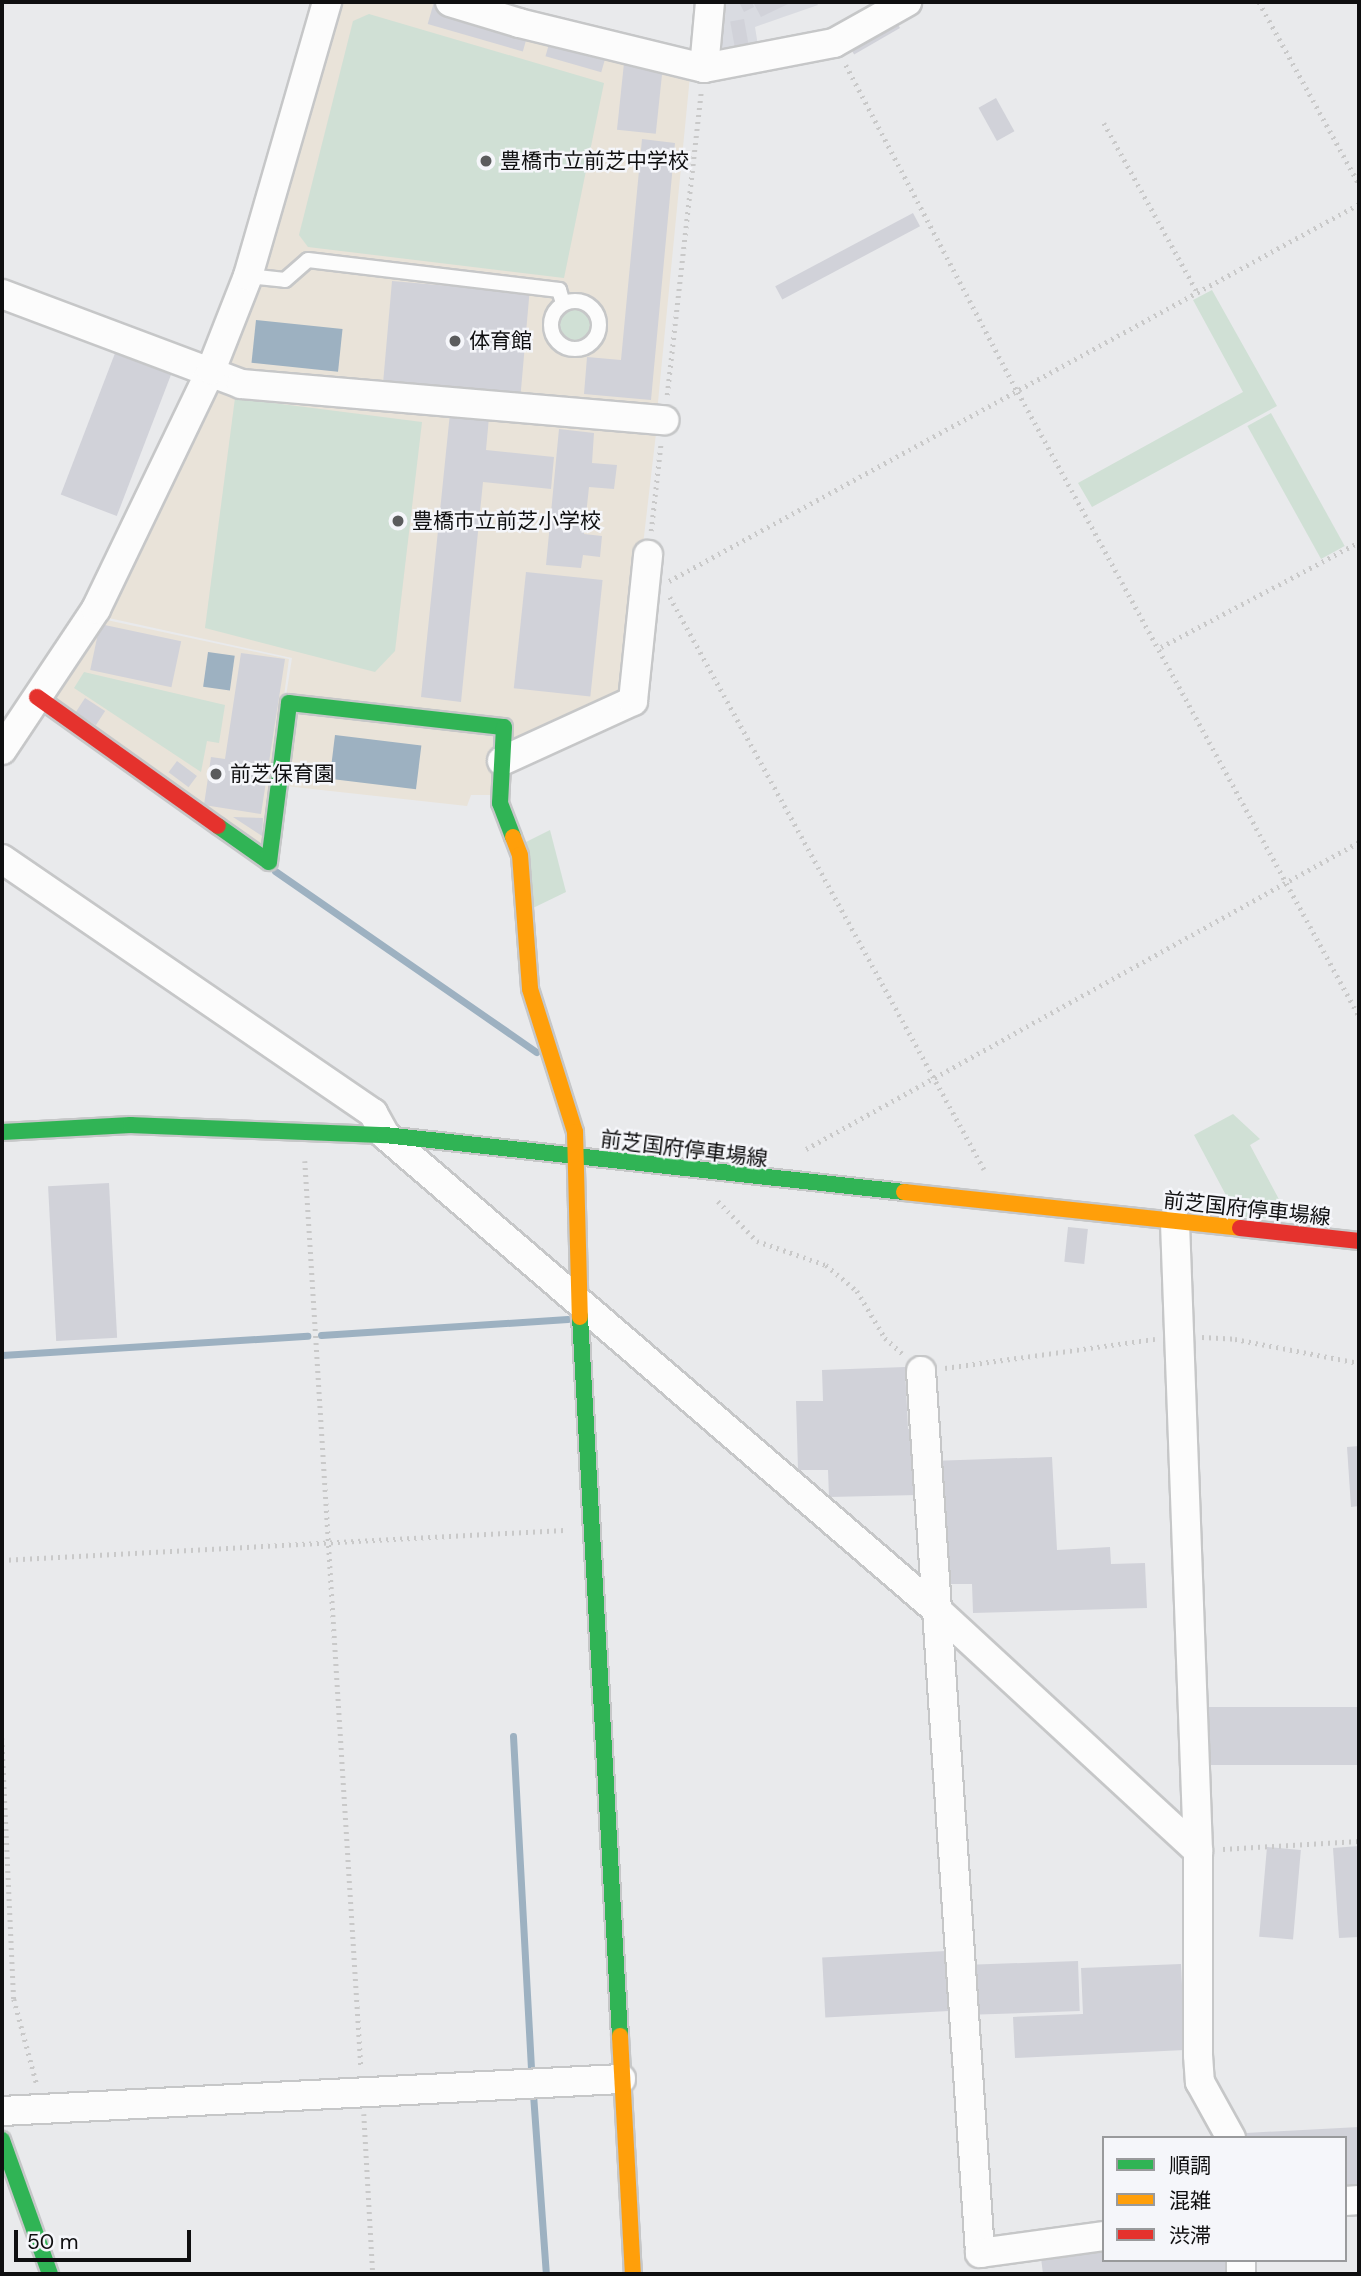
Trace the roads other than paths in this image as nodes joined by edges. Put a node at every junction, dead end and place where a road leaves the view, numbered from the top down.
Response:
1 (327, 2) edge
2 (450, 2) edge
3 (710, 2) edge
4 (907, 2) edge
5 (522, 13) edge
6 (704, 68) junction
7 (247, 276) junction
8 (2, 294) edge
9 (564, 303) dead end
10 (211, 370) junction
11 (664, 420) road end
12 (648, 555) road end
13 (37, 697) junction
14 (2, 750) edge
15 (502, 761) junction
16 (2, 859) edge
17 (2, 1132) edge
18 (385, 1135) junction
19 (576, 1157) junction
20 (1175, 1223) junction
21 (1359, 1241) edge
22 (579, 1301) junction
23 (921, 1371) road end
24 (938, 1611) junction
25 (1198, 1851) junction
26 (621, 2079) junction
27 (2, 2110) edge
28 (1230, 2136) edge
29 (2, 2140) edge
30 (1102, 2236) edge
31 (50, 2274) edge
32 (633, 2274) edge

1 - 7 street
2 - 5 street
3 - 6 street
4 - 6 street
5 - 6 street
7 - 9 lane
7 - 10 street
8 - 10 street
10 - 11 street
10 - 13 street
12 - 15 street
13 - 14 street
13 - 15 main road
15 - 19 main road
16 - 18 street
17 - 18 main road, 前芝国府停車場線
18 - 19 main road, 前芝国府停車場線
18 - 22 street
19 - 20 main road, 前芝国府停車場線
19 - 22 main road
20 - 21 main road, 前芝国府停車場線
20 - 25 street
22 - 24 street
22 - 26 main road
23 - 24 street
24 - 25 street
24 - 30 street
25 - 28 street
26 - 27 street
26 - 32 main road
29 - 31 main road

